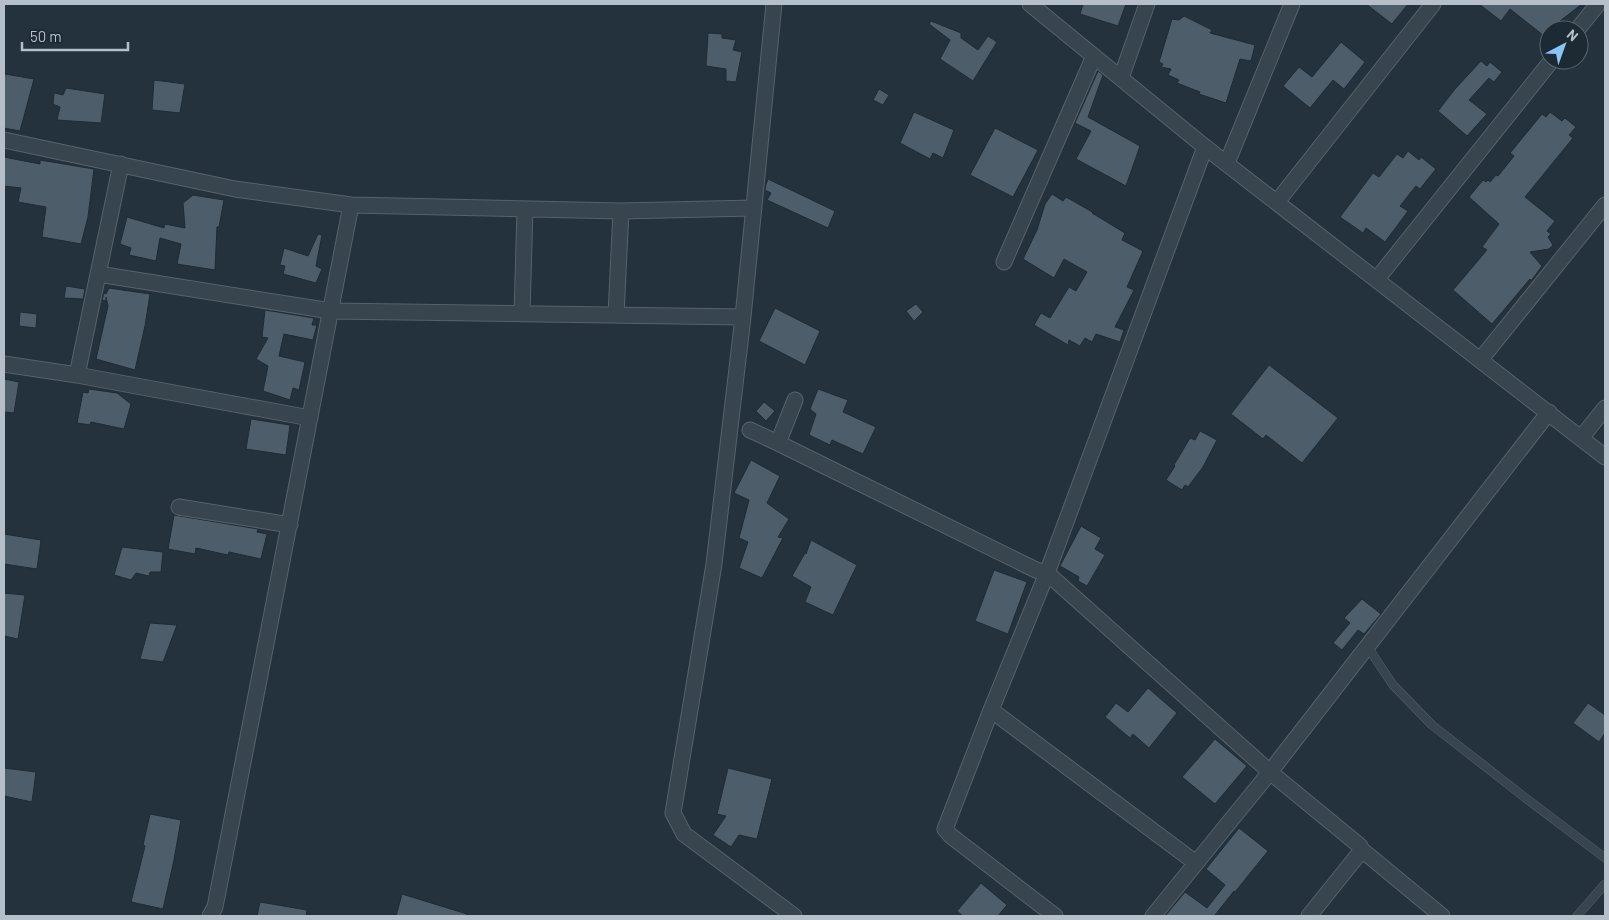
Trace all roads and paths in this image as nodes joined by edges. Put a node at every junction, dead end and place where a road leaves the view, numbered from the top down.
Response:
1 (774, 4) edge
2 (1030, 4) edge
3 (1147, 4) edge
4 (1292, 4) edge
5 (1433, 4) edge
6 (1598, 4) edge
7 (1584, 20) edge
8 (1094, 56) junction
9 (1544, 70) edge
10 (1120, 78) junction
11 (4, 140) edge
12 (1205, 147) junction
13 (121, 164) junction
14 (1227, 164) junction
15 (1277, 202) junction
16 (1605, 204) edge
17 (352, 205) junction
18 (754, 208) junction
19 (526, 209) junction
20 (621, 211) junction
21 (1004, 262) dead end
22 (98, 274) junction
23 (1377, 279) junction
24 (331, 311) junction
25 (522, 314) junction
26 (616, 315) junction
27 (743, 316) junction
28 (1480, 359) junction
29 (4, 364) edge
30 (77, 375) junction
31 (795, 400) dead end
32 (1605, 408) edge
33 (1549, 412) junction
34 (310, 418) junction
35 (750, 430) dead end
36 (1581, 438) junction
37 (778, 443) junction
38 (1605, 457) edge
39 (179, 507) dead end
40 (290, 525) junction
41 (1047, 573) junction
42 (1367, 646) junction
43 (991, 710) junction
44 (1270, 772) junction
45 (1362, 850) junction
46 (1605, 858) edge
47 (1196, 863) junction
48 (1605, 884) edge
49 (210, 916) edge
50 (794, 916) edge
51 (1055, 916) edge
52 (1152, 916) edge
53 (1309, 916) edge
54 (1442, 916) edge
55 (1577, 916) edge

1 - 18 street
2 - 8 street
3 - 10 street
4 - 14 street
5 - 15 street
6 - 7 street
8 - 10 street
8 - 21 street
9 - 23 street
10 - 12 street
11 - 13 street
12 - 14 street
12 - 41 street
13 - 17 street
13 - 22 street
14 - 15 street
15 - 23 street
16 - 28 street
17 - 19 street
17 - 24 street
18 - 20 street
18 - 27 street
19 - 20 street
19 - 25 street
20 - 26 street
22 - 24 street
22 - 30 street
23 - 28 street
24 - 25 street
24 - 34 street
25 - 26 street
26 - 27 street
27 - 50 street
28 - 33 street
29 - 30 street
30 - 34 street
31 - 37 street
32 - 36 street
33 - 36 street
33 - 42 street
34 - 40 street
35 - 37 street
36 - 38 street
37 - 41 street
39 - 40 street
40 - 49 street
41 - 43 street
41 - 44 street
42 - 44 street
42 - 46 lane
43 - 47 street
43 - 51 street
44 - 45 street
44 - 47 street
45 - 53 street
45 - 54 street
47 - 52 street
48 - 55 lane

